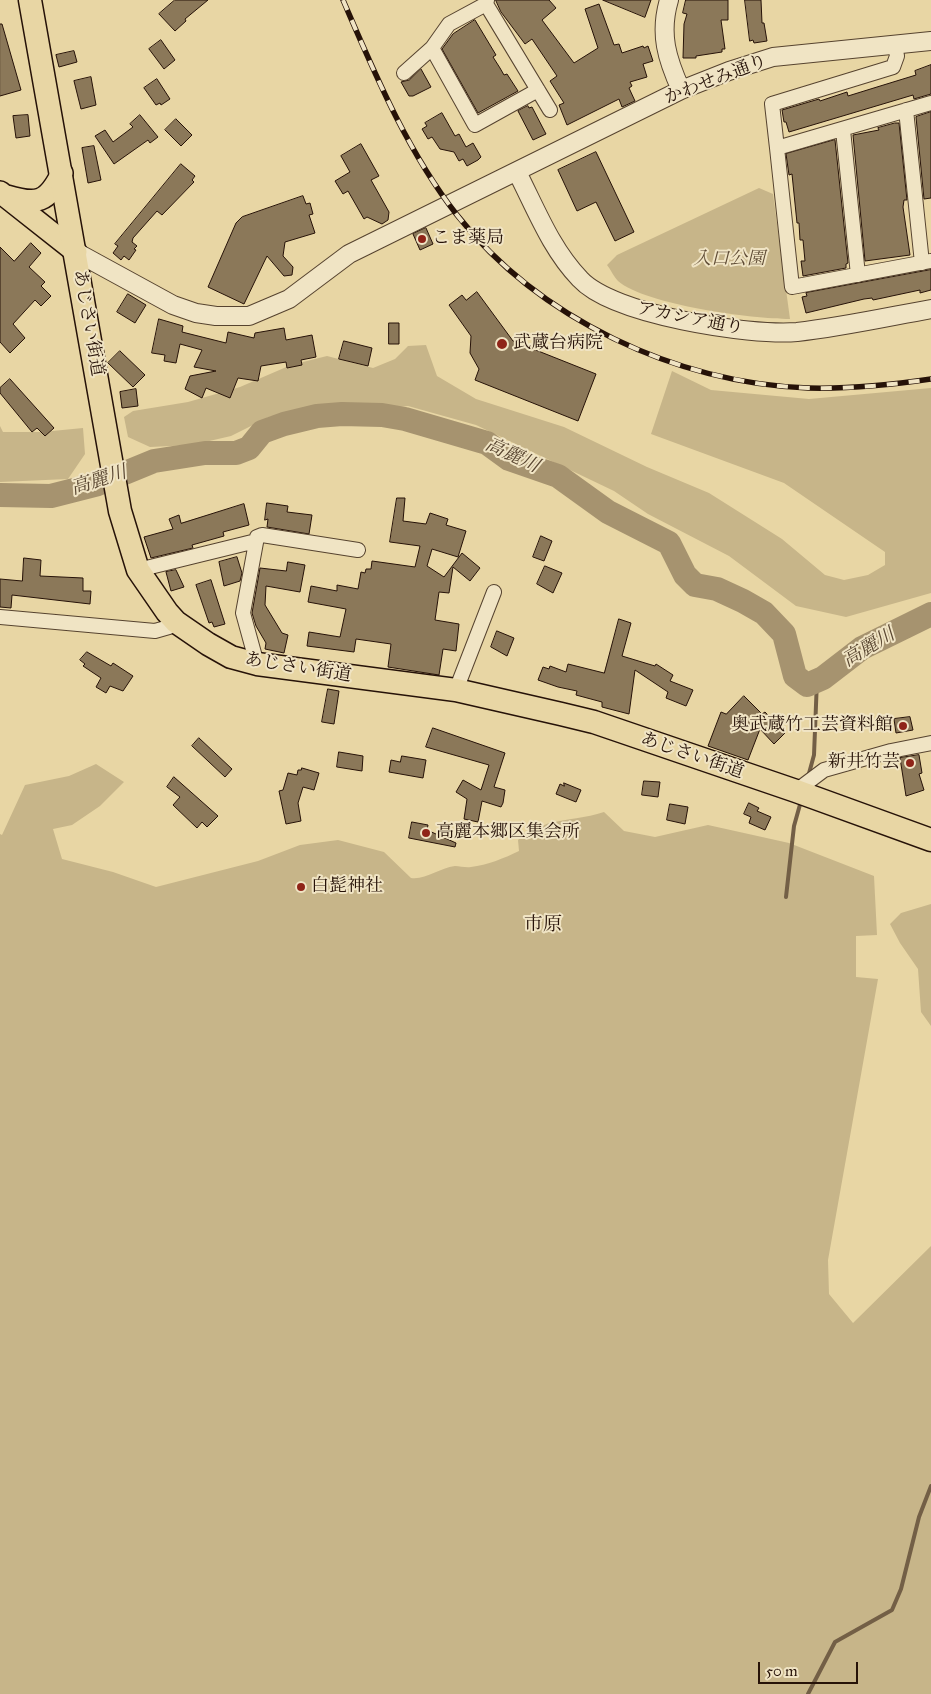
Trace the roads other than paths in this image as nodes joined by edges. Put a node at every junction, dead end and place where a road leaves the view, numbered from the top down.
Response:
1 (30, 0) edge
2 (669, 0) edge
3 (487, 2) edge
4 (931, 41) edge
5 (895, 45) junction
6 (432, 48) junction
7 (404, 73) dead end
8 (538, 90) junction
9 (681, 90) junction
10 (931, 103) edge
11 (550, 110) dead end
12 (906, 110) junction
13 (843, 130) junction
14 (777, 148) junction
15 (517, 172) junction
16 (62, 173) junction
17 (2, 194) edge
18 (76, 252) junction
19 (926, 262) edge
20 (858, 275) junction
21 (931, 309) edge
22 (256, 541) junction
23 (358, 550) dead end
24 (138, 570) junction
25 (494, 592) dead end
26 (0, 616) edge
27 (176, 622) junction
28 (258, 664) junction
29 (456, 690) junction
30 (931, 744) edge
31 (801, 793) junction
32 (931, 840) edge

1 - 16 highway, あじさい街道
2 - 9 street
3 - 6 street
3 - 8 street
4 - 5 street, かわせみ通り
5 - 9 street, かわせみ通り
5 - 14 street
6 - 7 street
6 - 8 street
8 - 11 street
9 - 15 street, かわせみ通り
10 - 12 street
12 - 13 street
12 - 19 street
13 - 14 street
13 - 20 street
14 - 20 street
15 - 18 street, かわせみ通り
15 - 21 street, アカシア通り
16 - 17 main road
16 - 18 highway, あじさい街道
17 - 18 main road
18 - 24 highway, あじさい街道
19 - 20 street
22 - 23 street
22 - 24 street
22 - 28 street
24 - 27 highway, あじさい街道
25 - 29 street
26 - 27 street
27 - 28 highway, あじさい街道
28 - 29 highway, あじさい街道
29 - 31 highway, あじさい街道
30 - 31 street
31 - 32 highway, あじさい街道

